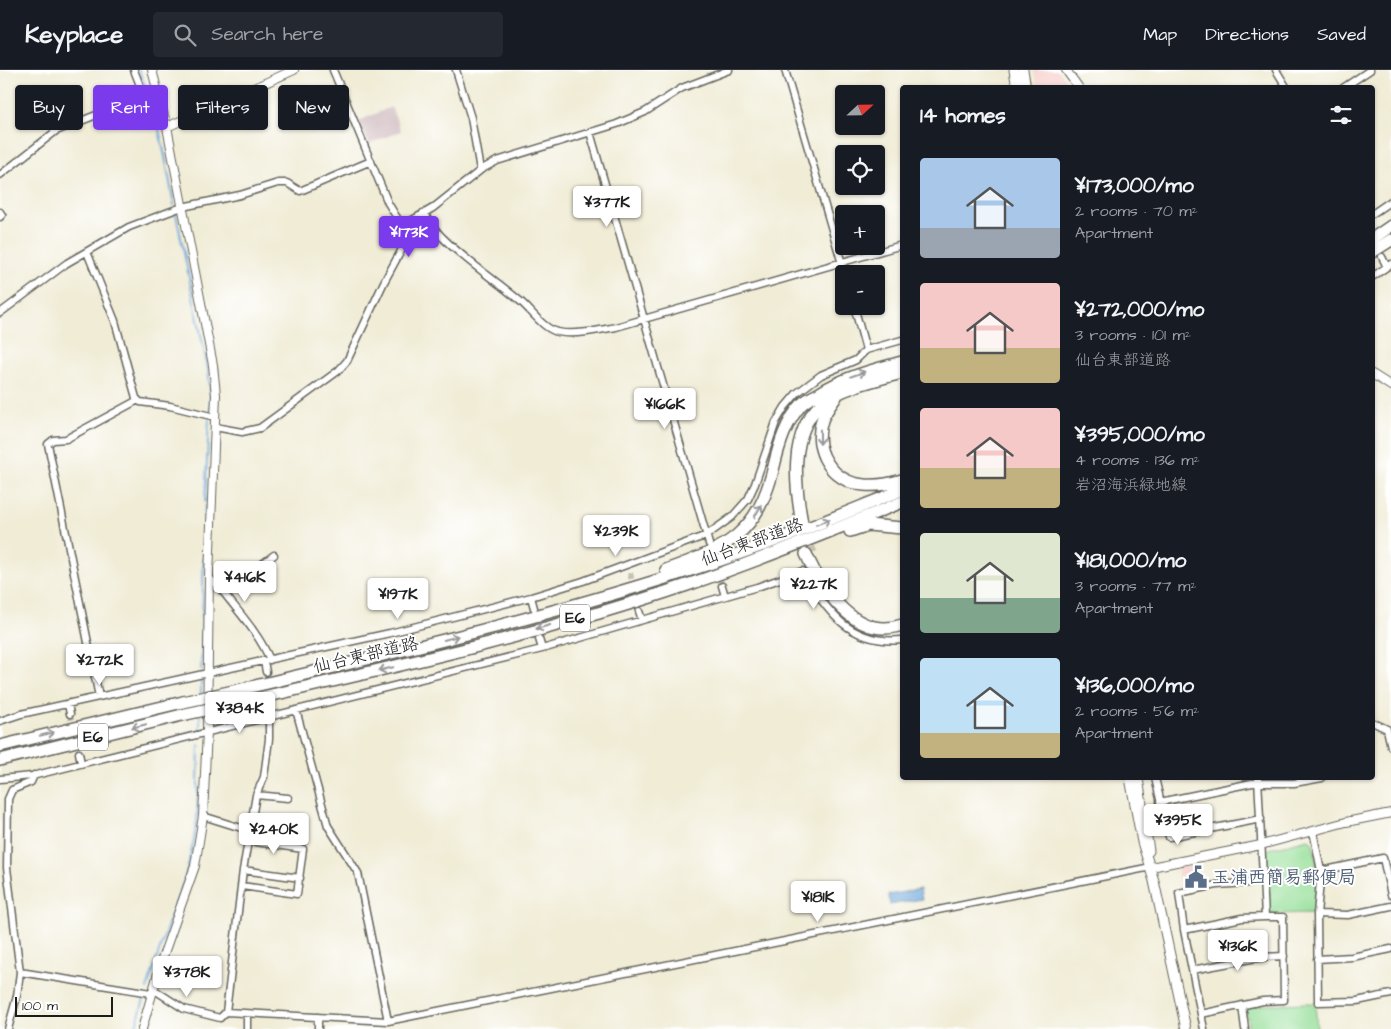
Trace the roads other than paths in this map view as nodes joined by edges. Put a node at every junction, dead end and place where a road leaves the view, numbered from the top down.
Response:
1 (134, 70) edge
2 (152, 70) edge
3 (294, 70) edge
4 (333, 70) edge
5 (456, 70) edge
6 (730, 70) edge
7 (785, 70) edge
8 (1014, 70) edge
9 (1023, 70) edge
10 (1066, 70) edge
11 (1276, 70) edge
12 (1370, 70) edge
13 (156, 85) edge
14 (1016, 85) edge
15 (1026, 85) edge
16 (1077, 85) edge
17 (1285, 85) edge
18 (1348, 85) edge
19 (168, 127) edge
20 (168, 130) edge
21 (590, 132) junction
22 (371, 161) junction
23 (480, 170) junction
24 (0, 175) edge
25 (1391, 201) edge
26 (182, 207) junction
27 (0, 212) edge
28 (1375, 212) edge
29 (423, 214) junction
30 (0, 217) edge
31 (402, 226) junction
32 (1391, 226) edge
33 (1375, 237) edge
34 (1391, 240) edge
35 (900, 246) edge
36 (86, 252) junction
37 (1377, 254) edge
38 (842, 263) junction
39 (1389, 266) edge
40 (1375, 275) edge
41 (0, 313) edge
42 (856, 315) edge
43 (645, 318) junction
44 (900, 341) edge
45 (866, 350) junction
46 (900, 363) edge
47 (900, 373) edge
48 (1375, 376) edge
49 (1391, 386) edge
50 (818, 394) junction
51 (839, 394) junction
52 (138, 400) junction
53 (215, 417) junction
54 (215, 426) junction
55 (900, 480) edge
56 (900, 491) edge
57 (900, 503) edge
58 (900, 528) edge
59 (707, 535) junction
60 (709, 544) dead end
61 (274, 554) dead end
62 (628, 564) junction
63 (630, 573) tunnel mouth
64 (209, 577) junction
65 (722, 586) tunnel mouth
66 (224, 593) junction
67 (725, 596) junction
68 (531, 597) junction
69 (627, 604) junction
70 (534, 608) dead end
71 (639, 611) tunnel mouth
72 (900, 618) edge
73 (528, 619) junction
74 (642, 620) junction
75 (900, 625) edge
76 (539, 638) dead end
77 (900, 640) edge
78 (542, 649) junction
79 (267, 660) junction
80 (266, 672) dead end
81 (207, 674) junction
82 (99, 697) junction
83 (68, 704) junction
84 (269, 704) dead end
85 (296, 710) junction
86 (70, 714) tunnel mouth
87 (270, 717) junction
88 (0, 721) edge
89 (1375, 723) edge
90 (207, 731) junction
91 (0, 746) edge
92 (1391, 747) edge
93 (79, 753) tunnel mouth
94 (0, 760) edge
95 (81, 763) junction
96 (34, 775) junction
97 (0, 779) edge
98 (1130, 780) edge
99 (1138, 780) edge
100 (1155, 780) edge
101 (1258, 780) edge
102 (1313, 780) edge
103 (256, 795) junction
104 (288, 798) dead end
105 (1160, 802) junction
106 (1391, 814) edge
107 (203, 816) junction
108 (1261, 819) junction
109 (251, 831) junction
110 (1313, 831) junction
111 (249, 841) junction
112 (1261, 845) junction
113 (1151, 867) junction
114 (244, 870) junction
115 (1321, 871) junction
116 (300, 878) junction
117 (1263, 882) junction
118 (242, 886) junction
119 (1391, 895) edge
120 (1391, 906) edge
121 (1317, 914) junction
122 (1265, 917) junction
123 (1184, 930) junction
124 (1391, 949) edge
125 (1284, 956) junction
126 (1317, 959) junction
127 (1192, 970) junction
128 (20, 972) junction
129 (152, 991) junction
130 (1391, 994) edge
131 (1242, 1005) junction
132 (226, 1012) junction
133 (247, 1014) junction
134 (1201, 1014) junction
135 (318, 1018) junction
136 (388, 1022) junction
137 (8, 1029) edge
138 (142, 1029) edge
139 (247, 1029) edge
140 (318, 1029) edge
141 (1186, 1029) edge
142 (1204, 1029) edge
143 (1245, 1029) edge

1 - 24 street
2 - 13 street
3 - 19 street
4 - 22 street
5 - 23 street
6 - 21 street
7 - 38 street
8 - 14 main road
9 - 15 main road
10 - 16 street
11 - 17 street
12 - 18 street
20 - 26 street
21 - 23 street
21 - 43 street
22 - 26 street
22 - 31 street
23 - 29 street
25 - 28 street
26 - 36 street
26 - 53 street
27 - 30 street
29 - 31 street
29 - 43 street
31 - 54 street
32 - 33 highway
34 - 37 highway
35 - 38 street
36 - 41 street
36 - 52 street
37 - 39 street
38 - 43 street
39 - 40 street
42 - 45 street
43 - 59 street
44 - 45 street
45 - 59 street
50 -> 46 highway
47 - 51 highway
48 - 49 street
50 - 51 highway
73 -> 50 highway
51 -> 55 highway
52 - 53 street
52 - 82 street
53 - 54 street
54 - 64 street
73 -> 56 highway, 仙台東部道路 / E6
57 - 69 highway, 仙台東部道路 / E6
58 - 69 highway
59 - 60 street
59 - 62 street
61 - 66 street
62 - 63 street
62 - 68 street
64 - 66 street
64 - 81 street
65 - 67 street
66 - 79 street
67 - 74 street
67 - 77 street
68 - 70 street
68 - 79 street
69 -> 94 highway, 仙台東部道路 / E6, bridge
71 - 74 street
72 - 75 highway
91 -> 73 highway, 仙台東部道路 / E6, bridge
74 - 78 street
76 - 78 street
78 - 85 street
79 - 80 street
79 - 81 street
81 - 82 street
81 - 90 street
82 - 83 street
83 - 86 street
83 - 88 street
84 - 87 street
85 - 87 street
85 - 136 street
87 - 90 street
87 - 103 street
89 - 92 street
90 - 95 street
90 - 107 street
93 - 95 street
95 - 96 street
96 - 97 street
96 - 128 street
98 - 113 main road
99 - 113 main road
100 - 105 street
101 - 102 street
101 - 105 street
101 - 108 street
103 - 104 street
103 - 109 street
105 - 108 street
106 - 110 street
107 - 109 street
107 - 129 street
108 - 112 street
109 - 111 street
110 - 112 street
110 - 115 street
111 - 114 street
111 - 116 street
112 - 113 street
112 - 117 street
113 - 136 street
113 - 141 main road
114 - 116 street
114 - 118 street
115 - 119 street
115 - 121 street
116 - 118 street
117 - 122 street
117 - 123 street
118 - 132 street
120 - 121 street
121 - 126 street
122 - 123 street
122 - 125 street
123 - 127 street
124 - 126 street
125 - 127 street
125 - 131 street
126 - 130 street
127 - 134 street
128 - 129 street
128 - 137 street
129 - 132 street
129 - 138 street
131 - 134 street
131 - 143 street
132 - 133 street
133 - 135 street
133 - 139 street
134 - 142 street
135 - 136 street
135 - 140 street

